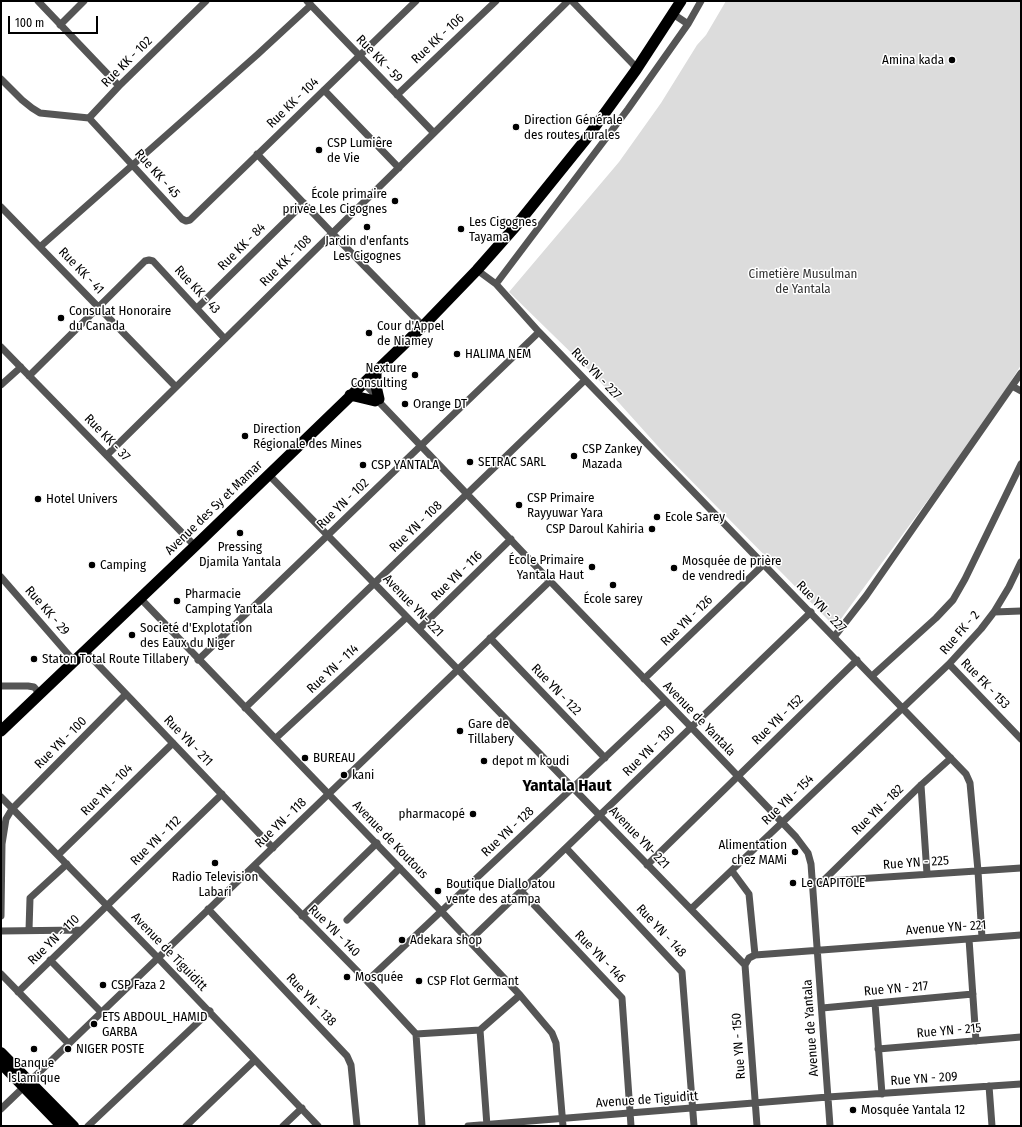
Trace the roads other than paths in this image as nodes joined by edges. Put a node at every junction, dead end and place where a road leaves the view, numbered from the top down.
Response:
1 (38, 1) edge
2 (84, 1) edge
3 (206, 1) edge
4 (416, 1) edge
5 (496, 1) edge
6 (568, 1) edge
7 (572, 1) edge
8 (681, 1) edge
9 (701, 1) edge
10 (309, 3) edge
11 (673, 14) junction
12 (688, 24) junction
13 (60, 25) junction
14 (359, 56) junction
15 (636, 70) junction
16 (1, 79) edge
17 (119, 86) junction
18 (324, 90) junction
19 (397, 95) junction
20 (89, 118) junction
21 (434, 133) junction
22 (257, 154) junction
23 (134, 165) junction
24 (399, 168) junction
25 (304, 203) junction
26 (1, 206) edge
27 (186, 221) joint
28 (332, 233) junction
29 (40, 246) junction
30 (477, 270) junction
31 (496, 284) junction
32 (99, 307) junction
33 (197, 308) junction
34 (423, 326) junction
35 (539, 332) junction
36 (225, 339) junction
37 (1, 347) edge
38 (20, 367) junction
39 (376, 371) junction
40 (1021, 373) edge
41 (29, 376) junction
42 (585, 380) junction
43 (363, 384) junction
44 (1, 385) edge
45 (1012, 386) junction
46 (176, 387) junction
47 (1021, 391) edge
48 (350, 395) junction
49 (378, 401) junction
50 (421, 445) junction
51 (107, 455) junction
52 (1021, 464) edge
53 (268, 475) junction
54 (468, 494) junction
55 (328, 535) junction
56 (511, 539) junction
57 (196, 546) junction
58 (1021, 562) edge
59 (763, 564) junction
60 (1, 577) edge
61 (550, 581) junction
62 (374, 583) junction
63 (140, 599) junction
64 (1021, 611) edge
65 (810, 612) junction
66 (994, 612) junction
67 (407, 617) junction
68 (419, 629) junction
69 (834, 637) junction
70 (490, 638) junction
71 (85, 651) junction
72 (198, 660) junction
73 (857, 660) junction
74 (74, 661) junction
75 (949, 664) junction
76 (458, 670) junction
77 (872, 676) junction
78 (644, 679) junction
79 (1, 686) edge
80 (40, 694) junction
81 (126, 694) junction
82 (665, 701) junction
83 (902, 707) junction
84 (245, 708) junction
85 (691, 727) junction
86 (1, 731) edge
87 (276, 738) junction
88 (1021, 739) edge
89 (173, 742) junction
90 (605, 758) junction
91 (951, 758) junction
92 (737, 776) junction
93 (921, 785) junction
94 (573, 788) junction
95 (222, 794) junction
96 (329, 794) junction
97 (1, 797) edge
98 (12, 809) junction
99 (600, 815) junction
100 (781, 823) junction
101 (376, 843) junction
102 (273, 848) junction
103 (566, 848) junction
104 (58, 855) junction
105 (67, 864) junction
106 (647, 864) junction
107 (254, 866) junction
108 (400, 868) junction
109 (1021, 868) edge
110 (732, 871) junction
111 (978, 871) junction
112 (927, 874) junction
113 (1, 878) edge
114 (822, 881) junction
115 (812, 882) junction
116 (521, 891) junction
117 (107, 905) junction
118 (208, 909) junction
119 (691, 909) junction
120 (441, 911) junction
121 (1, 916) edge
122 (302, 916) junction
123 (348, 920) dead end
124 (29, 930) junction
125 (80, 930) junction
126 (1, 931) edge
127 (1021, 935) edge
128 (982, 938) junction
129 (969, 939) junction
130 (469, 941) junction
131 (817, 950) junction
132 (755, 955) junction
133 (158, 958) junction
134 (50, 960) junction
135 (745, 965) junction
136 (1, 974) edge
137 (367, 981) junction
138 (18, 992) junction
139 (973, 994) junction
140 (520, 995) junction
141 (875, 1003) junction
142 (822, 1008) junction
143 (210, 1011) junction
144 (101, 1012) junction
145 (480, 1030) junction
146 (416, 1034) junction
147 (1021, 1037) edge
148 (976, 1041) junction
149 (69, 1044) junction
150 (878, 1049) junction
151 (1, 1052) edge
152 (255, 1060) junction
153 (1, 1064) edge
154 (26, 1084) junction
155 (1021, 1084) edge
156 (989, 1086) junction
157 (882, 1094) junction
158 (828, 1098) junction
159 (756, 1103) junction
160 (302, 1108) junction
161 (692, 1108) junction
162 (1, 1109) edge
163 (630, 1113) junction
164 (562, 1118) junction
165 (487, 1125) edge
166 (61, 1126) edge
167 (74, 1126) edge
168 (88, 1126) edge
169 (186, 1126) edge
170 (283, 1126) edge
171 (318, 1126) edge
172 (357, 1126) edge
173 (422, 1126) edge
174 (468, 1126) edge
175 (563, 1126) edge
176 (631, 1126) edge
177 (694, 1126) edge
178 (757, 1126) edge
179 (830, 1126) edge
180 (992, 1126) edge

1 - 13 street
2 - 13 street
3 - 17 street, Rue KK - 102
4 - 14 street, Rue KK - 104
5 - 19 street, Rue KK - 106
6 - 21 street, Rue KK - 108
7 - 15 street
8 - 11 highway, Avenue des Sy et Mamar
9 - 12 street
10 - 14 street, Rue KK - 59
10 - 23 street
11 - 12 street
11 - 15 highway, Avenue des Sy et Mamar
12 - 31 street
13 - 17 street
14 - 18 street, Rue KK - 104
14 - 19 street, Rue KK - 59
15 - 30 highway, Avenue des Sy et Mamar
16 - 20 street
17 - 20 street, Rue KK - 102
18 - 22 street, Rue KK - 104
18 - 24 street
19 - 21 street, Rue KK - 59
20 - 23 street, Rue KK - 45
21 - 24 street, Rue KK - 108
22 - 25 street
22 - 27 street, Rue KK - 104
23 - 27 street, Rue KK - 45
23 - 29 street
24 - 28 street, Rue KK - 108
25 - 28 street
25 - 33 street, Rue KK - 84
26 - 29 street, Rue KK - 41
28 - 34 street
28 - 36 street, Rue KK - 108
29 - 32 street, Rue KK - 41
30 - 31 street, Rue YN - 227
30 - 34 highway, Avenue des Sy et Mamar
31 - 35 street, Rue YN - 227
32 - 33 street, Rue KK - 43
32 - 41 street
32 - 46 street, Rue KK - 41
33 - 36 street, Rue KK - 43
34 - 39 highway, Avenue des Sy et Mamar
35 - 42 street, Rue YN - 227
35 - 50 street, Rue YN - 102
36 - 46 street, Rue KK - 108
37 - 38 street, Rue KK - 37
38 - 41 street, Rue KK - 37
38 - 44 street
39 - 43 highway, Avenue des Sy et Mamar
39 - 49 highway
40 - 45 street
41 - 51 street, Rue KK - 37
42 - 54 street, Rue YN - 108
42 - 59 street, Rue YN - 227
43 - 48 highway, Avenue des Sy et Mamar
43 - 49 street, Avenue de Yantala
45 - 47 street
45 - 69 street
46 - 51 street, Rue KK - 108
48 - 49 highway
48 - 53 highway, Avenue des Sy et Mamar
49 - 50 street, Avenue de Yantala
50 - 54 street, Avenue de Yantala
50 - 55 street, Rue YN - 102
51 - 57 street, Rue KK - 37
52 - 77 street
53 - 55 street, Avenue YN- 221
53 - 57 highway, Avenue des Sy et Mamar
54 - 56 street, Avenue de Yantala
54 - 62 street, Rue YN - 108
55 - 62 street, Avenue YN- 221
55 - 72 street, Rue YN - 102
56 - 61 street, Avenue de Yantala
56 - 68 street, Rue YN - 116
57 - 63 highway, Avenue des Sy et Mamar
58 - 66 street, Rue FK - 2
59 - 65 street, Rue YN - 227
59 - 78 street, Rue YN - 126
60 - 74 street, Rue KK - 29
61 - 70 street, Rue YN - 118
61 - 78 street, Avenue de Yantala
62 - 67 street, Avenue YN- 221
62 - 84 street, Rue YN - 108
63 - 71 highway, Avenue des Sy et Mamar
63 - 72 street, Avenue de Koutous
64 - 66 street
65 - 69 street, Rue YN - 227
65 - 85 street, Rue YN - 130
66 - 75 street, Rue FK - 2
67 - 68 street, Avenue YN- 221
67 - 87 street, Rue YN - 114
68 - 76 street, Avenue YN- 221
69 - 73 street, Rue YN - 227
70 - 76 street, Rue YN - 118
70 - 90 street, Rue YN - 122
71 - 74 highway, Avenue des Sy et Mamar
71 - 81 street, Rue YN - 211
72 - 84 street, Avenue de Koutous
73 - 77 street, Rue YN - 227
73 - 92 street, Rue YN - 152
74 - 80 highway, Avenue des Sy et Mamar
75 - 83 street, Rue FK - 2
75 - 88 street, Rue FK - 153
76 - 94 street, Avenue YN- 221
76 - 96 street, Rue YN - 118
77 - 83 street, Rue YN - 227
78 - 82 street, Avenue de Yantala
79 - 80 street
80 - 86 highway, Avenue des Sy et Mamar
81 - 89 street, Rue YN - 211
81 - 98 street, Rue YN - 100
82 - 85 street, Avenue de Yantala
82 - 90 street, Rue YN - 128
83 - 91 street, Rue YN - 227
83 - 100 street, Rue YN - 154
84 - 87 street, Avenue de Koutous
85 - 92 street, Avenue de Yantala
85 - 99 street, Rue YN - 130
87 - 96 street, Avenue de Koutous
89 - 95 street, Rue YN - 211
89 - 104 street, Rue YN - 104
90 - 94 street, Rue YN - 128
91 - 93 street, Rue YN - 182
91 - 111 street, Rue YN - 227
92 - 100 street, Avenue de Yantala
92 - 106 street, Rue YN - 152
93 - 112 street
93 - 114 street, Rue YN - 182
94 - 99 street, Avenue YN- 221
94 - 120 street, Rue YN - 128
95 - 102 street, Rue YN - 211
95 - 117 street, Rue YN - 112
96 - 101 street, Avenue de Koutous
96 - 102 street, Rue YN - 118
97 - 98 street, Avenue de Tiguiditt
98 - 104 street, Avenue de Tiguiditt
98 - 113 street
99 - 103 street, Rue YN - 130
99 - 106 street, Avenue YN- 221
100 - 110 street, Rue YN - 154
100 - 115 street, Avenue de Yantala
101 - 108 street, Avenue de Koutous
101 - 122 street
102 - 107 street, Rue YN - 118
103 - 116 street, Rue YN - 130
103 - 161 street, Rue YN - 148
104 - 105 street, Avenue de Tiguiditt
105 - 117 street, Avenue de Tiguiditt
105 - 124 street
106 - 119 street, Avenue YN- 221
107 - 118 street, Rue YN - 118
107 - 122 street, Rue YN - 140
108 - 120 street, Avenue de Koutous
108 - 123 street
109 - 111 street, Rue YN - 225
110 - 119 street, Rue YN - 154
110 - 132 street
111 - 112 street, Rue YN - 225
111 - 128 street, Rue YN - 227
112 - 114 street, Rue YN - 225
113 - 121 street
114 - 115 street, Rue YN - 225
115 - 131 street, Avenue de Yantala
116 - 130 street, Rue YN - 130
116 - 163 street, Rue YN - 146
117 - 125 street, Rue YN - 110
117 - 133 street, Avenue de Tiguiditt
118 - 133 street, Rue YN - 118
118 - 172 street, Rue YN - 138
119 - 135 street, Avenue YN- 221
120 - 130 street, Avenue de Koutous
120 - 137 street, Rue YN - 128
122 - 137 street, Rue YN - 140
124 - 125 street
124 - 126 street
125 - 134 street, Rue YN - 110
127 - 128 street, Avenue YN- 221
128 - 129 street, Avenue YN- 221
129 - 131 street, Avenue YN- 221
129 - 139 street
130 - 140 street, Avenue de Koutous
131 - 132 street, Avenue YN- 221
131 - 142 street, Avenue de Yantala
132 - 135 street
133 - 143 street, Avenue de Tiguiditt
133 - 144 street, Rue YN - 118
134 - 138 street, Rue YN - 110
134 - 144 street
135 - 159 street, Rue YN - 150
136 - 138 street
137 - 146 street, Rue YN - 140
138 - 149 street
139 - 141 street, Rue YN - 217
139 - 148 street
140 - 145 street
140 - 164 street, Avenue de Koutous
141 - 142 street, Rue YN - 217
141 - 150 street
142 - 158 street, Avenue de Yantala
143 - 152 street, Avenue de Tiguiditt
143 - 168 street
144 - 149 street, Rue YN - 118
145 - 146 street
145 - 165 street
146 - 173 street
147 - 148 street, Rue YN - 215
148 - 150 street, Rue YN - 215
149 - 154 street, Rue YN - 118
150 - 157 street
151 - 154 main road
152 - 160 street, Avenue de Tiguiditt
152 - 169 street
153 - 154 main road
154 - 162 street, Rue YN - 118
154 - 166 main road
154 - 167 main road
155 - 156 street, Rue YN - 209
156 - 157 street, Rue YN - 209
156 - 180 street
157 - 158 street, Rue YN - 209
158 - 159 street, Avenue de Tiguiditt
158 - 179 street, Avenue de Yantala
159 - 161 street, Avenue de Tiguiditt
159 - 178 street, Rue YN - 150
160 - 170 street
160 - 171 street, Avenue de Tiguiditt
161 - 163 street, Avenue de Tiguiditt
161 - 177 street, Rue YN - 148
163 - 164 street, Avenue de Tiguiditt
163 - 176 street, Rue YN - 146
164 - 165 street, Avenue de Tiguiditt
164 - 175 street, Avenue de Koutous
165 - 174 street, Avenue de Tiguiditt

